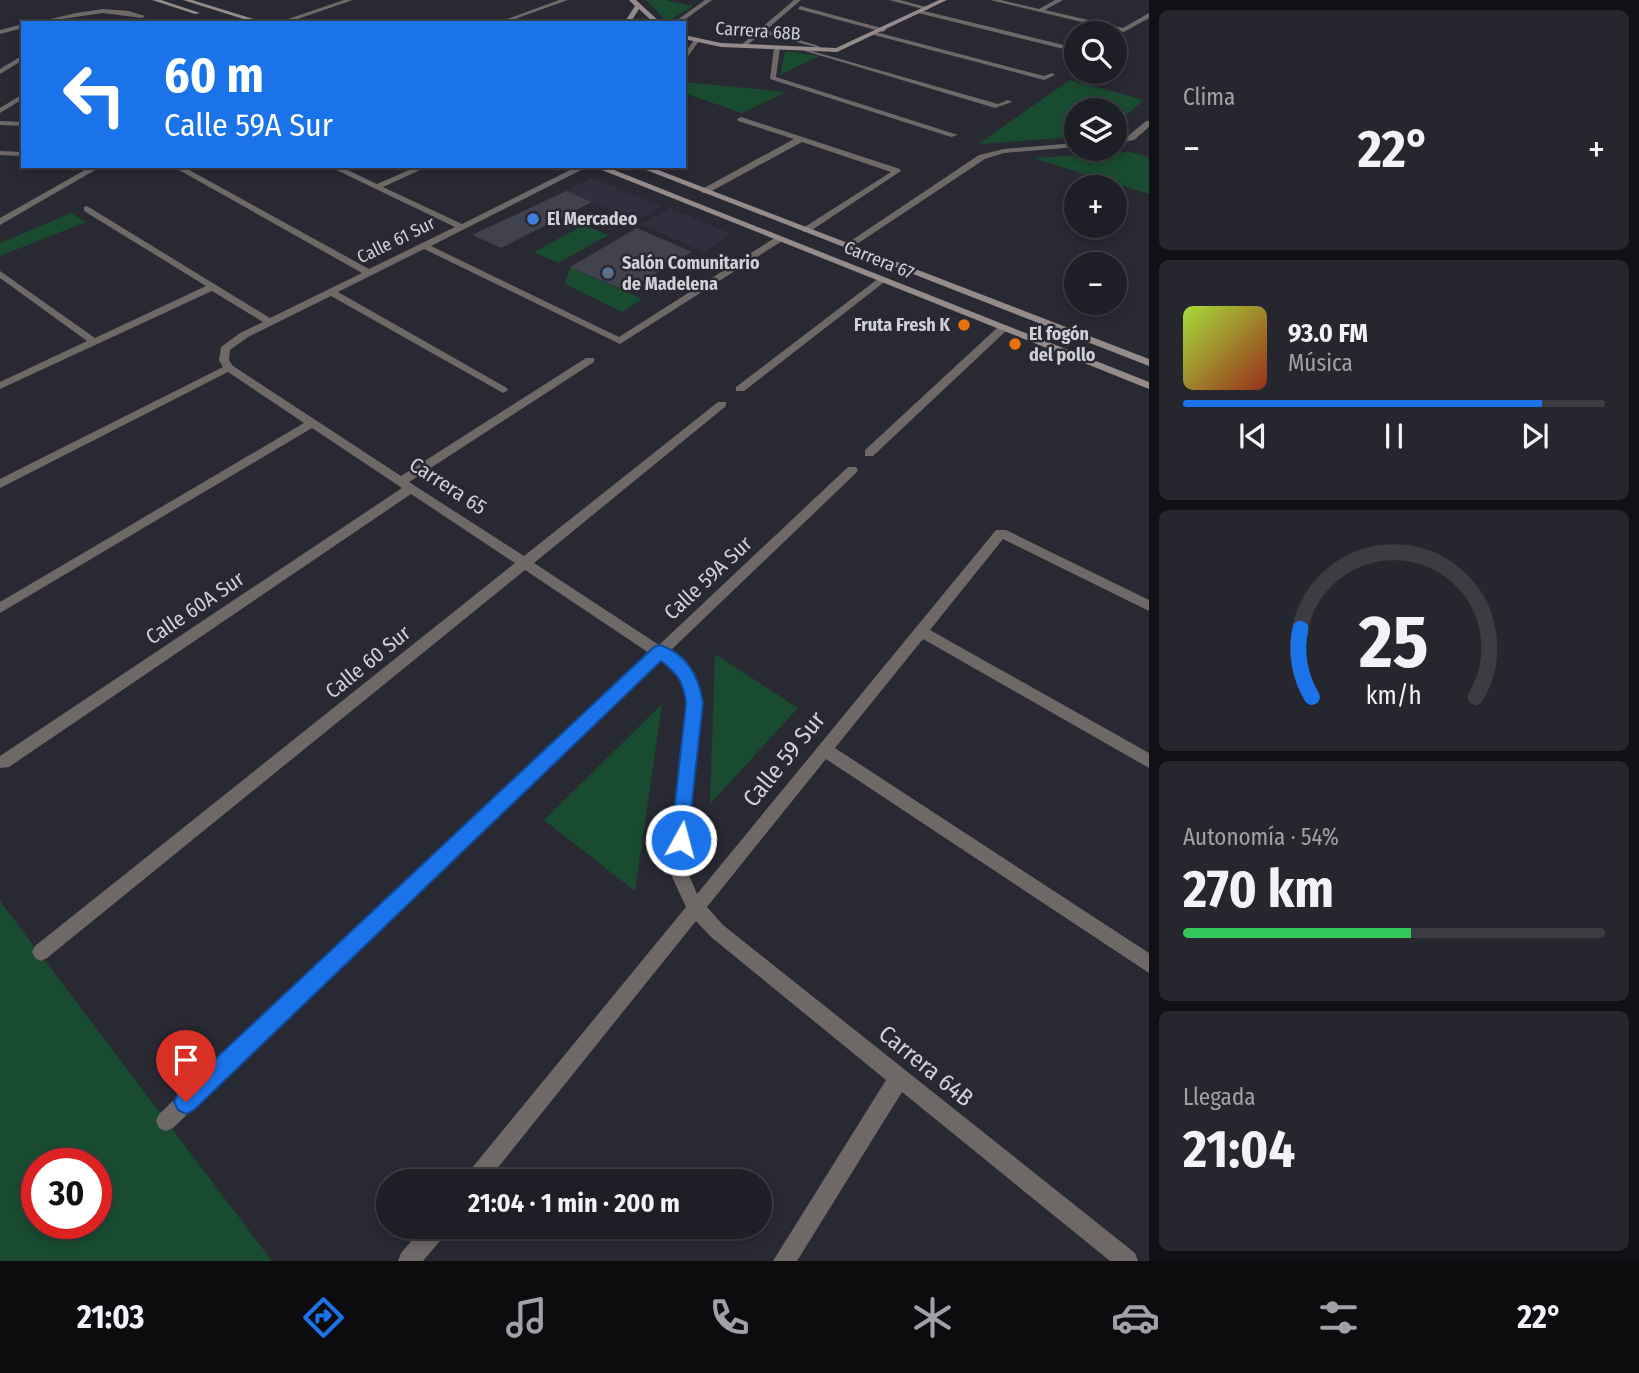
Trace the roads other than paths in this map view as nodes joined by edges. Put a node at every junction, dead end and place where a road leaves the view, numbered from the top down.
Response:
1 (155, 0) edge
2 (187, 0) edge
3 (350, 0) edge
4 (565, 0) edge
5 (709, 0) edge
6 (892, 0) edge
7 (944, 0) edge
8 (993, 0) edge
9 (1060, 0) edge
10 (635, 2) edge
11 (799, 4) edge
12 (923, 10) junction
13 (1039, 10) junction
14 (94, 13) junction
15 (206, 15) dead end
16 (1149, 15) edge
17 (144, 19) edge
18 (510, 19) dead end
19 (48, 21) edge
20 (81, 21) edge
21 (257, 21) edge
22 (285, 21) edge
23 (627, 21) edge
24 (656, 21) edge
25 (679, 21) edge
26 (21, 26) edge
27 (761, 31) junction
28 (880, 32) junction
29 (0, 33) edge
30 (686, 39) edge
31 (696, 41) junction
32 (743, 46) junction
33 (1064, 47) edge
34 (777, 48) junction
35 (807, 50) junction
36 (829, 51) junction
37 (686, 57) edge
38 (21, 58) edge
39 (0, 72) edge
40 (1052, 75) dead end
41 (21, 98) edge
42 (1008, 102) dead end
43 (0, 111) edge
44 (741, 119) dead end
45 (0, 123) edge
46 (1149, 123) edge
47 (21, 124) edge
48 (954, 135) dead end
49 (802, 139) junction
50 (1127, 139) edge
51 (1064, 146) edge
52 (1, 154) edge
53 (21, 154) edge
54 (95, 168) edge
55 (180, 168) edge
56 (336, 168) edge
57 (420, 168) edge
58 (581, 168) edge
59 (601, 168) edge
60 (645, 168) edge
61 (376, 187) junction
62 (705, 191) junction
63 (87, 209) dead end
64 (0, 222) edge
65 (462, 227) junction
66 (810, 232) junction
67 (779, 239) junction
68 (424, 246) junction
69 (795, 246) junction
70 (848, 246) junction
71 (369, 272) junction
72 (0, 274) edge
73 (882, 280) junction
74 (212, 287) junction
75 (331, 292) junction
76 (270, 322) junction
77 (1003, 328) junction
78 (95, 342) junction
79 (590, 360) dead end
80 (1149, 363) edge
81 (229, 368) junction
82 (0, 386) edge
83 (1149, 386) edge
84 (740, 389) dead end
85 (503, 390) dead end
86 (722, 404) dead end
87 (312, 423) junction
88 (869, 453) dead end
89 (852, 470) dead end
90 (0, 484) edge
91 (405, 486) junction
92 (524, 564) junction
93 (1149, 606) edge
94 (0, 608) edge
95 (921, 632) junction
96 (660, 652) junction
97 (825, 750) junction
98 (1149, 761) edge
99 (3, 762) dead end
100 (695, 909) junction
101 (41, 952) dead end
102 (1149, 964) edge
103 (899, 1078) junction
104 (166, 1121) dead end
105 (484, 1169) edge
106 (427, 1239) edge
107 (409, 1261) edge
108 (784, 1261) edge
109 (1127, 1261) edge

1 - 15 street
2 - 21 street
3 - 22 street
4 - 18 street
5 - 25 street
6 - 12 street
7 - 12 street
8 - 13 street
9 - 13 street
10 - 23 street
10 - 24 street
11 - 27 street
11 - 28 street
12 - 28 street
12 - 33 street
13 - 16 street
14 - 17 street
14 - 19 street
14 - 20 street
26 - 29 street
27 - 32 street
27 - 36 street
28 - 36 street
28 - 40 street
30 - 31 street, Carrera 68B
31 - 32 street, Carrera 68B
31 - 37 street
32 - 34 street, Carrera 68B
34 - 35 street, Carrera 68B
34 - 48 street
35 - 36 street, Carrera 68B
35 - 42 street
38 - 39 street
41 - 43 street
44 - 49 street
45 - 47 street
46 - 50 street
49 - 62 street
49 - 66 street
51 - 70 street
52 - 53 street
54 - 64 street
55 - 71 street
56 - 61 street
57 - 61 street
58 - 65 street, Calle 61 Sur
59 - 67 street, Carrera 67
60 - 62 street, Carrera 67
61 - 65 street
62 - 66 street, Carrera 67
63 - 74 street
65 - 68 street, Calle 61 Sur
66 - 69 street
66 - 70 street, Carrera 67
67 - 68 street
67 - 69 street, Carrera 67
68 - 71 street, Calle 61 Sur
69 - 73 street, Carrera 67
70 - 80 street, Carrera 67
71 - 75 street, Calle 61 Sur
72 - 78 street
73 - 77 street, Carrera 67
73 - 84 street
74 - 76 street
74 - 78 street
75 - 76 street, Calle 61 Sur
75 - 85 street
76 - 81 street, Calle 61 Sur
77 - 83 street, Carrera 67
77 - 88 street
78 - 82 street
79 - 91 street, Calle 60A Sur
81 - 87 street, Carrera 65
81 - 90 street
86 - 92 street, Calle 60 Sur
87 - 91 street, Carrera 65
87 - 94 street
89 - 96 street, Calle 59A Sur
91 - 92 street, Carrera 65
91 - 99 street, Calle 60A Sur
92 - 96 street, Carrera 65
92 - 101 street, Calle 60 Sur
93 - 95 street, Calle 59 Sur
95 - 97 street, Calle 59 Sur
95 - 98 street
96 - 100 street, Carrera 64B
96 - 104 street, Calle 59A Sur
97 - 100 street, Calle 59 Sur
97 - 102 street
100 - 103 street, Carrera 64B
100 - 105 street, Calle 59 Sur
103 - 108 street
103 - 109 street, Carrera 64B
106 - 107 street

